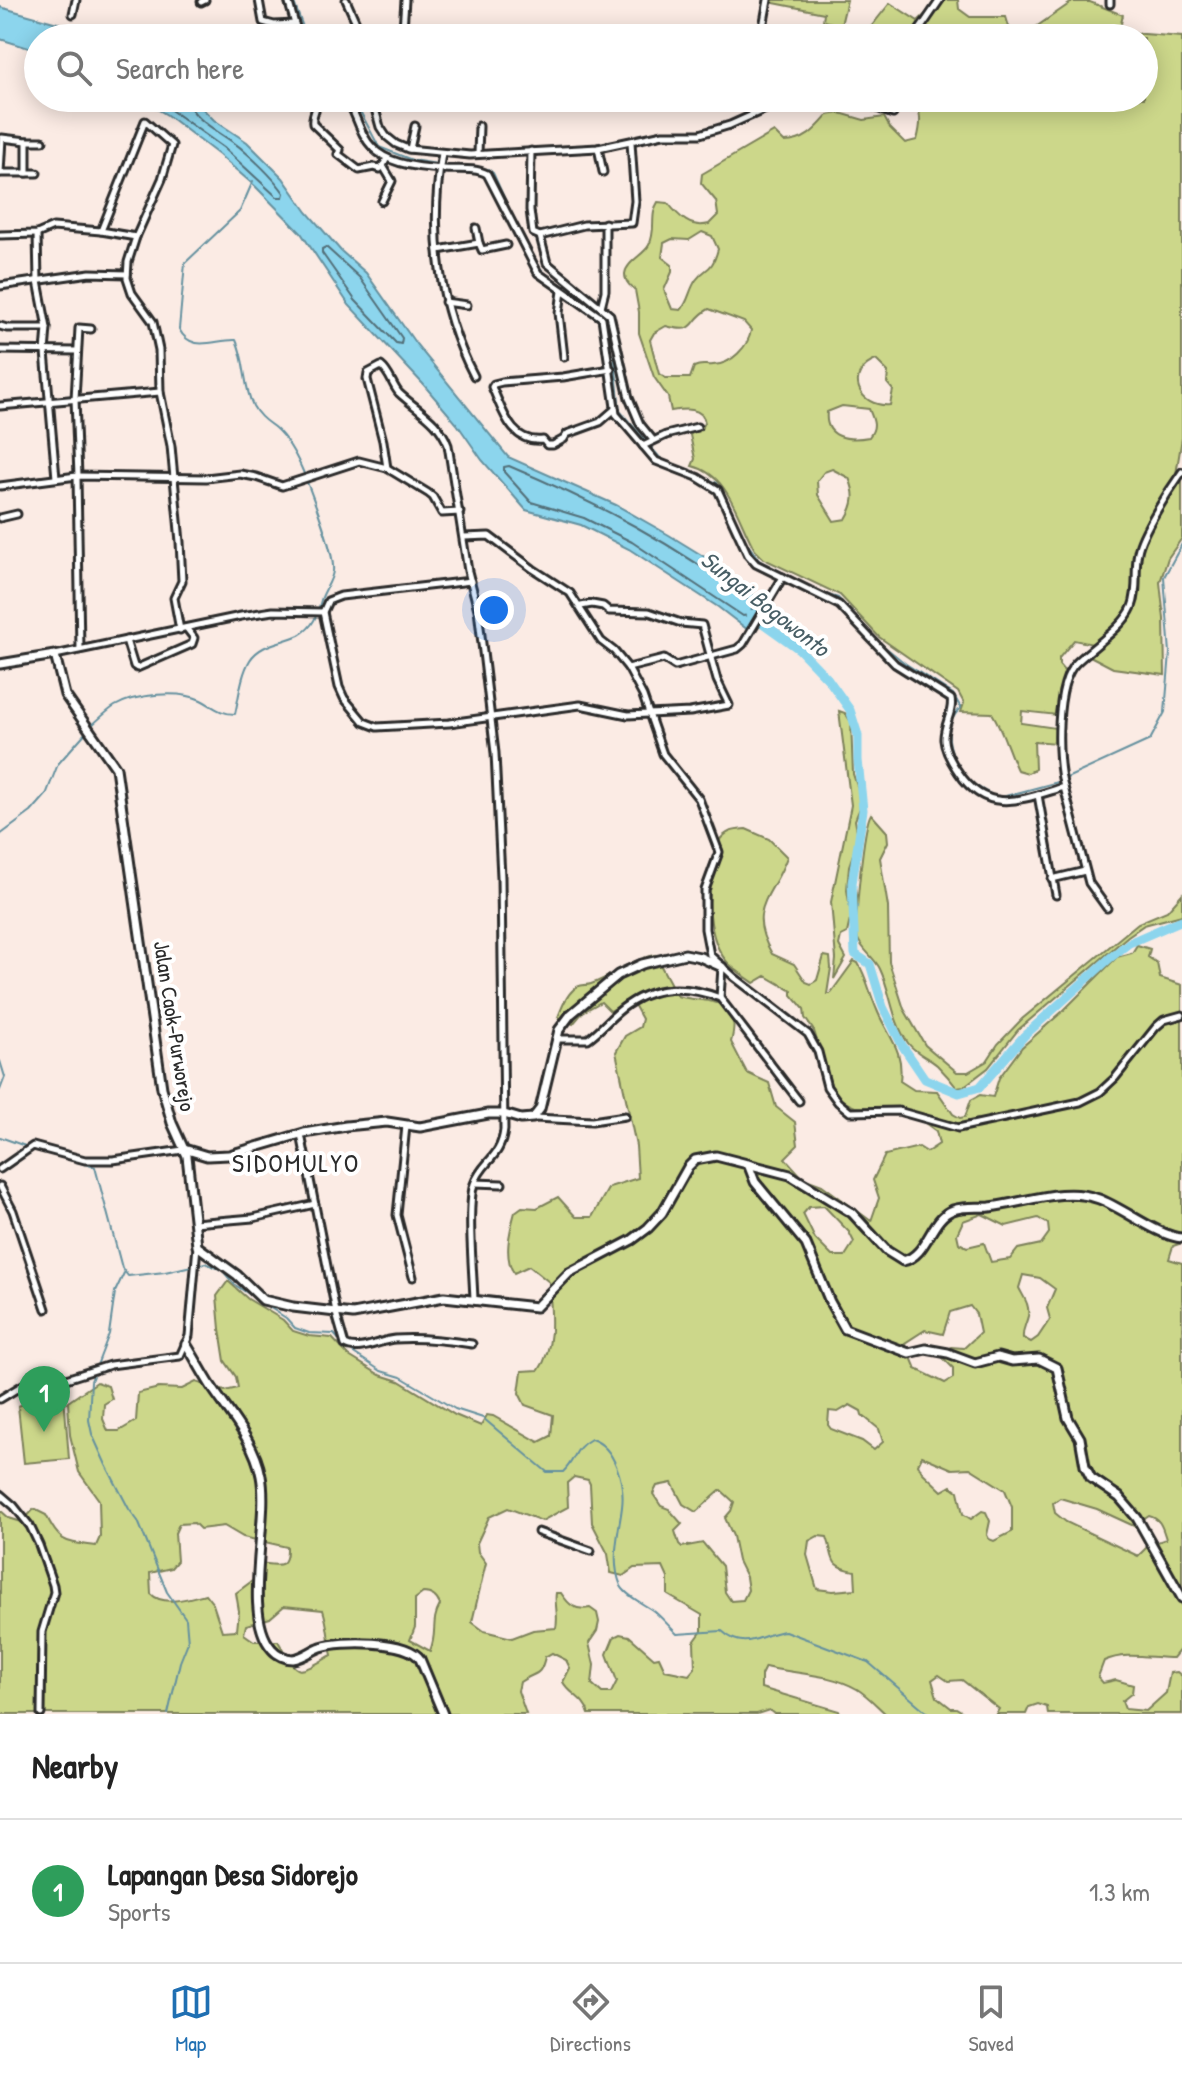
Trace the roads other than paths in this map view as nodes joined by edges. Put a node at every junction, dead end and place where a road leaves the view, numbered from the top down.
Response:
1 (76, 0) edge
2 (259, 0) edge
3 (288, 0) edge
4 (346, 0) edge
5 (405, 0) edge
6 (768, 0) edge
7 (940, 0) edge
8 (73, 14) dead end
9 (270, 24) edge
10 (295, 24) edge
11 (357, 24) edge
12 (403, 24) edge
13 (764, 24) edge
14 (924, 24) edge
15 (314, 112) edge
16 (354, 112) edge
17 (376, 112) edge
18 (757, 112) edge
19 (888, 112) edge
20 (752, 114) joint
21 (893, 114) dead end
22 (415, 126) dead end
23 (479, 126) dead end
24 (27, 141) junction
25 (43, 141) dead end
26 (631, 142) junction
27 (598, 148) junction
28 (408, 150) junction
29 (531, 151) junction
30 (479, 154) junction
31 (442, 156) junction
32 (387, 158) junction
33 (404, 162) junction
34 (382, 167) junction
35 (439, 168) junction
36 (603, 172) dead end
37 (0, 173) edge
38 (27, 173) junction
39 (37, 173) dead end
40 (376, 175) dead end
41 (382, 201) dead end
42 (605, 223) junction
43 (476, 228) dead end
44 (101, 231) junction
45 (37, 234) junction
46 (0, 235) edge
47 (540, 236) junction
48 (136, 237) junction
49 (479, 243) junction
50 (506, 245) dead end
51 (438, 250) junction
52 (127, 274) junction
53 (38, 281) junction
54 (0, 286) edge
55 (562, 291) junction
56 (445, 302) junction
57 (467, 305) dead end
58 (601, 307) junction
59 (0, 326) edge
60 (47, 328) junction
61 (91, 329) dead end
62 (0, 350) edge
63 (77, 351) junction
64 (45, 352) junction
65 (564, 357) dead end
66 (611, 369) junction
67 (474, 376) dead end
68 (160, 392) junction
69 (75, 399) junction
70 (49, 401) junction
71 (0, 406) edge
72 (615, 409) junction
73 (697, 427) dead end
74 (648, 443) junction
75 (387, 468) junction
76 (1182, 472) edge
77 (77, 476) junction
78 (173, 477) junction
79 (56, 478) junction
80 (0, 486) edge
81 (460, 512) junction
82 (17, 514) dead end
83 (0, 518) edge
84 (464, 537) junction
85 (783, 577) junction
86 (471, 581) junction
87 (581, 606) junction
88 (321, 612) junction
89 (183, 629) junction
90 (126, 640) junction
91 (80, 649) junction
92 (55, 655) junction
93 (710, 658) junction
94 (0, 664) edge
95 (628, 668) junction
96 (649, 714) junction
97 (491, 717) junction
98 (1064, 785) junction
99 (1038, 795) junction
100 (1085, 871) junction
101 (1052, 879) junction
102 (1056, 895) dead end
103 (1107, 908) dead end
104 (722, 970) junction
105 (720, 998) junction
106 (1182, 1015) edge
107 (559, 1039) junction
108 (799, 1101) dead end
109 (504, 1114) junction
110 (625, 1116) dead end
111 (538, 1118) junction
112 (406, 1126) junction
113 (301, 1134) junction
114 (184, 1149) junction
115 (748, 1164) junction
116 (0, 1169) edge
117 (475, 1183) junction
118 (502, 1184) dead end
119 (0, 1186) edge
120 (10, 1202) junction
121 (315, 1204) junction
122 (0, 1205) edge
123 (193, 1223) junction
124 (1182, 1238) edge
125 (197, 1246) junction
126 (413, 1277) dead end
127 (474, 1299) junction
128 (46, 1309) dead end
129 (336, 1312) junction
130 (186, 1344) junction
131 (472, 1344) dead end
132 (0, 1399) edge
133 (0, 1494) edge
134 (538, 1532) dead end
135 (591, 1551) dead end
136 (1182, 1598) edge
137 (41, 1714) edge
138 (443, 1714) edge

1 - 8 street
2 - 9 street
3 - 10 street
4 - 11 street
5 - 12 street
6 - 13 street
7 - 14 street
15 - 34 street
16 - 32 street
17 - 28 street
18 - 20 street
19 - 21 street
20 - 26 street
22 - 28 street
23 - 30 street
24 - 25 street
24 - 37 street
24 - 38 street
26 - 27 street
26 - 42 street
27 - 29 street
27 - 36 street
28 - 31 street
28 - 33 street
29 - 30 street
29 - 47 street
30 - 31 street
31 - 35 street
32 - 33 street
32 - 34 street
33 - 35 street
34 - 40 street
34 - 41 street
35 - 51 street
35 - 55 street
37 - 38 street
38 - 39 street
42 - 47 street
42 - 58 street
43 - 49 street
44 - 45 street
44 - 48 street
44 - 48 street
45 - 46 street
45 - 53 street
47 - 58 street
48 - 52 street
49 - 50 street
49 - 51 street
51 - 56 street
52 - 53 street
52 - 68 street
53 - 54 street
53 - 60 street
55 - 65 street
55 - 66 street
56 - 57 street
56 - 67 street
58 - 74 street
59 - 60 street
60 - 64 street
61 - 63 street
62 - 64 street
63 - 64 street
63 - 69 street
64 - 70 street
66 - 72 street
66 - 72 street
68 - 69 street
68 - 78 street
69 - 70 street
69 - 77 street
70 - 71 street
70 - 79 street
72 - 74 street
73 - 74 street
74 - 85 street
75 - 78 street
75 - 81 street
75 - 81 street
76 - 98 street
77 - 78 street
77 - 79 street
77 - 91 street
78 - 89 street
79 - 80 street
81 - 84 street
82 - 83 street
84 - 86 street
84 - 87 street
85 - 93 street
85 - 99 street
86 - 88 street
86 - 97 street
87 - 93 street
87 - 95 street
88 - 89 street
88 - 97 street
89 - 90 street
89 - 90 street
90 - 91 street
91 - 92 street
92 - 94 street
92 - 114 street, Jalan Caok-Purworejo
93 - 95 street
93 - 96 street
95 - 96 street
96 - 97 street
96 - 104 street
97 - 109 street
98 - 99 street
98 - 100 street
99 - 101 street
100 - 101 street
100 - 103 street
101 - 102 street
104 - 105 street
104 - 106 street
104 - 107 street
105 - 107 street
105 - 108 street
107 - 111 street
109 - 111 street
109 - 112 street
109 - 117 street
110 - 111 street
112 - 113 street
112 - 126 street
113 - 114 street
113 - 121 street
114 - 116 street
114 - 123 street, Jalan Caok-Purworejo
115 - 124 street
115 - 127 street
115 - 136 street
117 - 118 street
117 - 127 street
119 - 120 street
120 - 122 street
120 - 128 street
121 - 123 street
121 - 129 street
123 - 125 street, Jalan Caok-Purworejo
125 - 129 street
125 - 130 street
127 - 129 street
129 - 131 street
130 - 132 street
130 - 138 street
133 - 137 street
134 - 135 street

